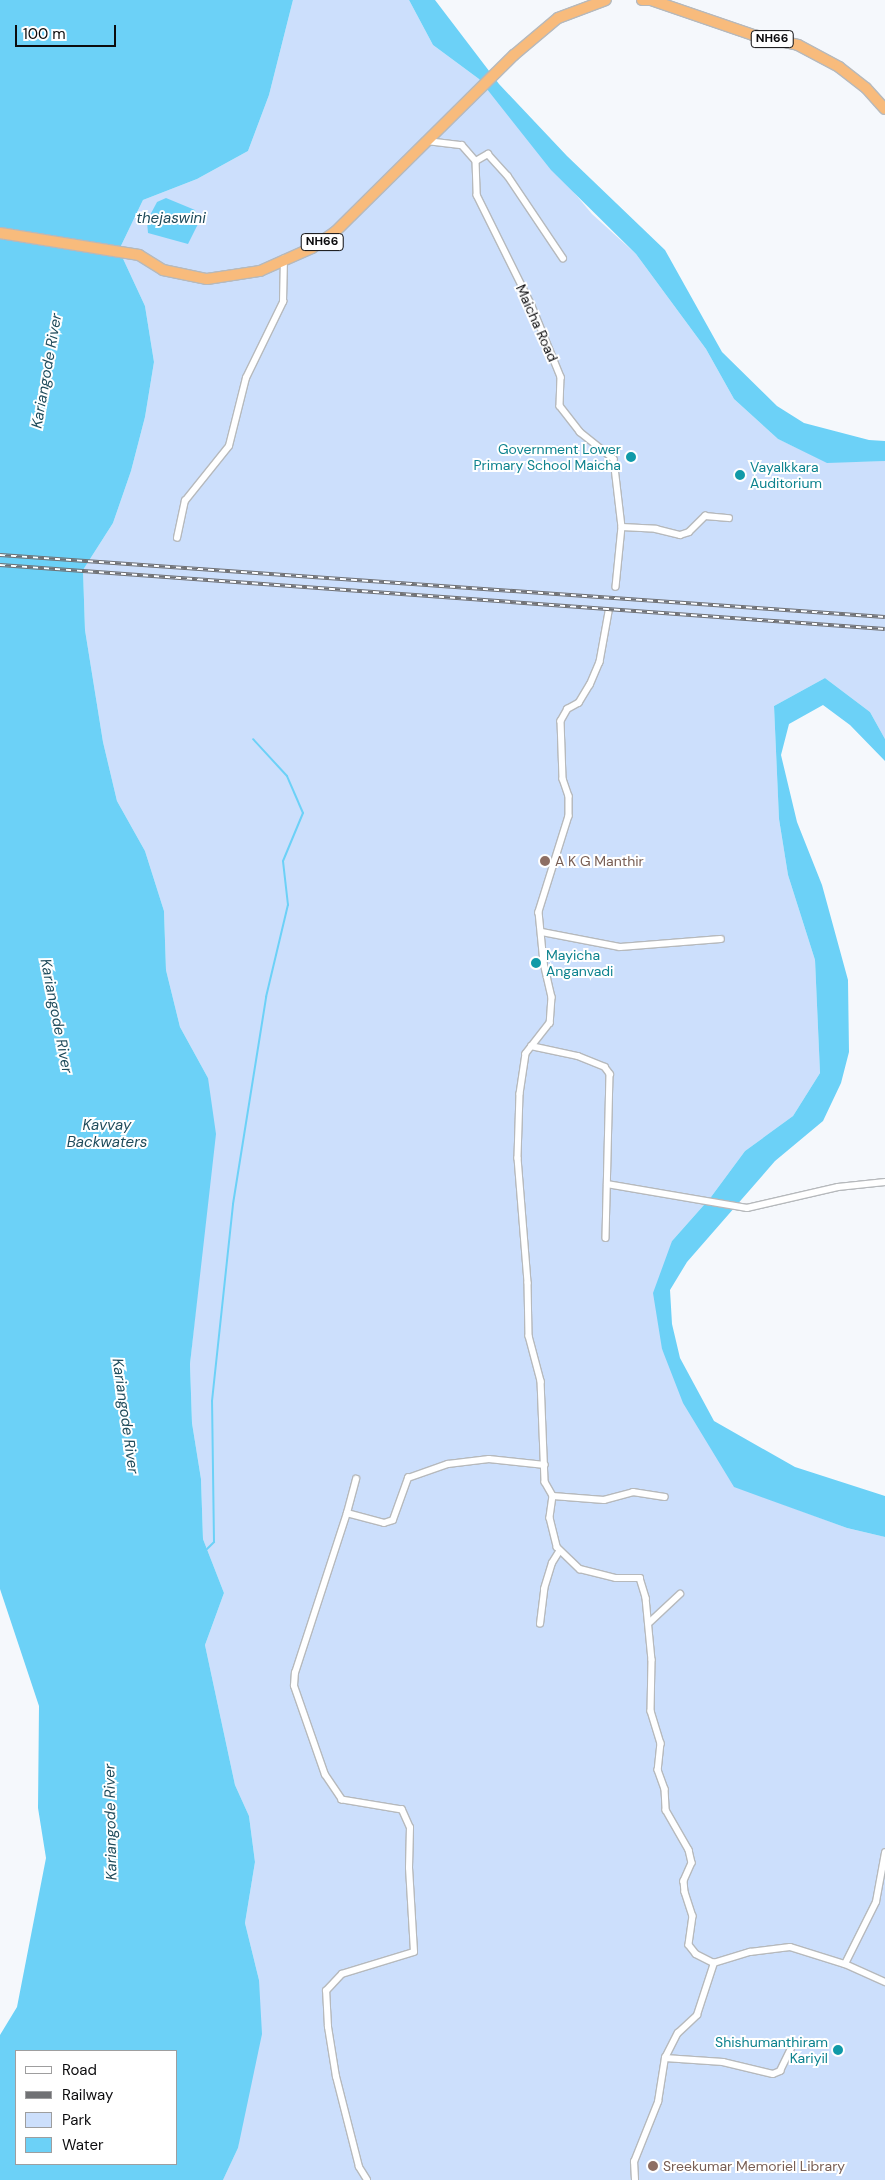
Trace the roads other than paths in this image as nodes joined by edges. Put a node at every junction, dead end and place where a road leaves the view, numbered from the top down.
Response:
1 (606, 0) edge
2 (642, 0) edge
3 (651, 0) edge
4 (885, 109) edge
5 (427, 141) junction
6 (476, 161) junction
7 (0, 233) edge
8 (563, 258) dead end
9 (284, 259) junction
10 (729, 518) dead end
11 (622, 527) junction
12 (177, 538) dead end
13 (616, 587) dead end
14 (609, 612) dead end
15 (542, 932) junction
16 (721, 938) dead end
17 (531, 1046) junction
18 (885, 1182) edge
19 (607, 1184) junction
20 (606, 1238) dead end
21 (545, 1465) junction
22 (356, 1479) dead end
23 (553, 1496) junction
24 (665, 1497) dead end
25 (346, 1513) junction
26 (559, 1552) junction
27 (680, 1594) dead end
28 (650, 1622) junction
29 (540, 1624) dead end
30 (885, 1855) edge
31 (714, 1963) junction
32 (846, 1964) junction
33 (885, 1982) edge
34 (793, 2044) dead end
35 (665, 2058) junction
36 (367, 2180) edge
37 (635, 2180) edge

1 - 5 highway, NH66
2 - 3 highway, NH66
3 - 4 highway, NH66
5 - 6 street
5 - 9 highway, NH66
6 - 8 street
6 - 11 street, Maicha Road
7 - 9 highway, NH66
9 - 12 street
10 - 11 street
11 - 13 street, Maicha Road
14 - 15 street
15 - 16 street
15 - 17 street
17 - 19 street
17 - 21 street
18 - 19 street
19 - 20 street
21 - 23 street
21 - 25 street
22 - 25 street
23 - 24 street
23 - 26 street
25 - 36 street
26 - 28 street
26 - 29 street
27 - 28 street
28 - 31 street
30 - 32 street
31 - 32 street
31 - 35 street
32 - 33 street
34 - 35 street
35 - 37 street

